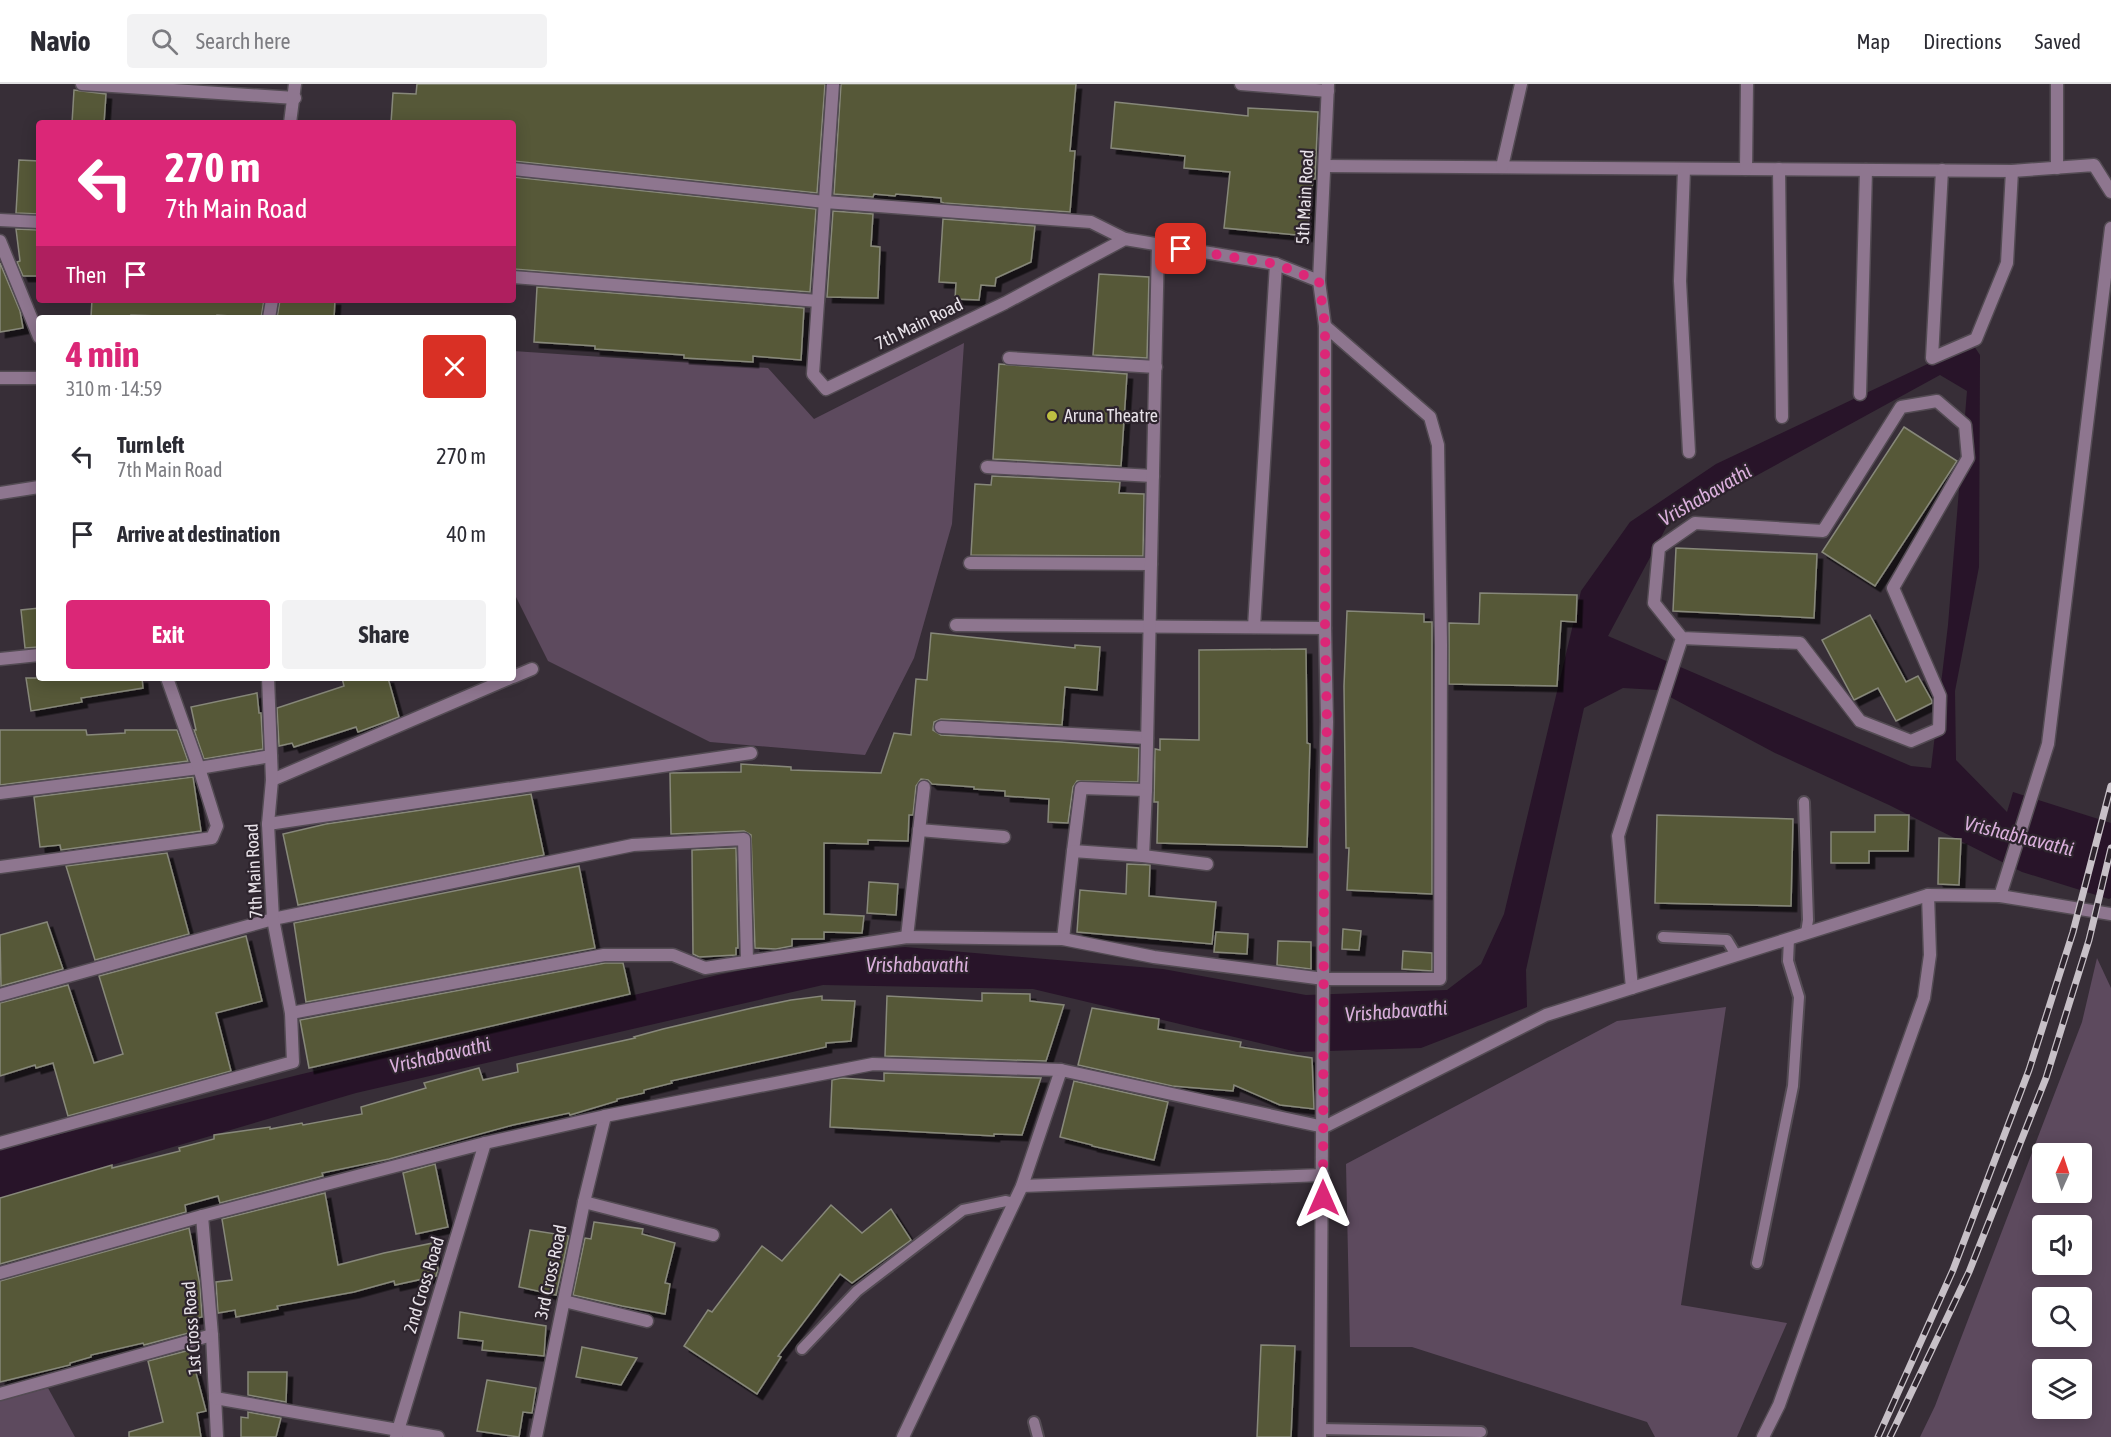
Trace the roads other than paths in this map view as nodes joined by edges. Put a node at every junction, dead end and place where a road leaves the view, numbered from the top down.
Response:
1 (82, 84) edge
2 (295, 84) edge
3 (833, 84) edge
4 (1241, 84) edge
5 (1521, 84) edge
6 (1747, 84) edge
7 (2057, 84) edge
8 (1328, 88) edge
9 (295, 98) junction
10 (291, 120) edge
11 (1325, 166) junction
12 (1502, 167) junction
13 (2056, 168) junction
14 (516, 169) edge
15 (1684, 169) junction
16 (1746, 169) junction
17 (1779, 169) junction
18 (1866, 170) junction
19 (1942, 170) junction
20 (2012, 171) junction
21 (2111, 192) edge
22 (825, 202) junction
23 (0, 220) edge
24 (36, 222) edge
25 (2111, 228) edge
26 (1125, 238) junction
27 (0, 241) edge
28 (1158, 245) junction
29 (1276, 264) junction
30 (516, 277) edge
31 (1319, 281) junction
32 (819, 301) junction
33 (32, 318) junction
34 (36, 318) edge
35 (1325, 326) junction
36 (36, 329) edge
37 (1009, 358) dead end
38 (1156, 367) junction
39 (0, 378) edge
40 (36, 378) edge
41 (1860, 394) dead end
42 (1782, 417) dead end
43 (1689, 452) dead end
44 (987, 467) dead end
45 (1153, 476) junction
46 (36, 487) edge
47 (0, 493) edge
48 (970, 563) dead end
49 (1151, 564) junction
50 (956, 625) dead end
51 (1150, 626) junction
52 (1254, 627) junction
53 (1325, 628) junction
54 (1682, 638) junction
55 (36, 655) edge
56 (0, 659) edge
57 (532, 669) dead end
58 (516, 675) edge
59 (167, 681) edge
60 (268, 681) edge
61 (503, 681) edge
62 (941, 727) dead end
63 (1147, 738) junction
64 (751, 753) dead end
65 (272, 756) junction
66 (199, 768) junction
67 (272, 780) junction
68 (924, 787) dead end
69 (1146, 790) junction
70 (0, 793) edge
71 (1804, 802) dead end
72 (267, 824) junction
73 (919, 830) junction
74 (1005, 837) dead end
75 (1072, 851) junction
76 (1143, 856) junction
77 (1207, 864) dead end
78 (0, 867) edge
79 (1928, 895) junction
80 (2000, 896) junction
81 (2111, 914) edge
82 (273, 919) junction
83 (1806, 933) junction
84 (907, 937) junction
85 (1663, 937) dead end
86 (1063, 939) junction
87 (1789, 939) junction
88 (1736, 955) junction
89 (747, 961) junction
90 (1324, 979) junction
91 (1632, 988) junction
92 (0, 995) edge
93 (291, 1014) junction
94 (1062, 1070) junction
95 (605, 1116) junction
96 (1324, 1127) junction
97 (0, 1143) edge
98 (485, 1143) junction
99 (1323, 1175) junction
100 (1022, 1186) junction
101 (584, 1202) junction
102 (1014, 1203) junction
103 (202, 1216) junction
104 (714, 1235) dead end
105 (1757, 1263) dead end
106 (0, 1274) edge
107 (564, 1301) junction
108 (647, 1321) dead end
109 (212, 1335) junction
110 (802, 1349) dead end
111 (0, 1394) edge
112 (215, 1398) junction
113 (1034, 1422) dead end
114 (1481, 1432) dead end
115 (1320, 1433) edge
116 (396, 1434) edge
117 (217, 1437) edge
118 (438, 1437) edge
119 (536, 1437) edge
120 (903, 1437) edge
121 (1038, 1437) edge
122 (1763, 1437) edge

1 - 9 street
2 - 9 street
3 - 22 street, 7th Main Road
4 - 8 street
5 - 12 street
6 - 16 street
7 - 13 street
8 - 11 street, 5th Main Road
9 - 10 street
11 - 12 street
11 - 31 street, 5th Main Road
12 - 15 street
13 - 20 street
13 - 21 street
14 - 22 street
15 - 16 street
15 - 43 street
16 - 17 street
17 - 18 street
17 - 42 street
18 - 19 street
18 - 41 street
19 - 20 street
19 - 20 street
22 - 26 street
22 - 32 street, 7th Main Road
23 - 24 street
25 - 80 street
26 - 28 street
26 - 32 street, 7th Main Road
27 - 33 street
28 - 29 street
28 - 38 street
29 - 31 street
29 - 52 street
30 - 32 street
31 - 35 street, 5th Main Road
33 - 34 street
33 - 36 street
35 - 53 street, 5th Main Road
35 - 90 street
37 - 38 street
38 - 45 street
39 - 40 street
44 - 45 street
45 - 49 street
46 - 47 street
48 - 49 street
49 - 51 street
50 - 51 street
51 - 52 street
51 - 63 street
52 - 53 street
53 - 90 street, 5th Main Road
54 - 54 street
54 - 91 street
55 - 56 street
57 - 58 street
59 - 66 street
60 - 65 street, 7th Main Road
61 - 67 street
62 - 63 street
63 - 69 street
64 - 72 street
65 - 66 street
65 - 67 street, 7th Main Road
66 - 70 street
66 - 78 street
67 - 72 street, 7th Main Road
68 - 73 street
69 - 75 street
69 - 76 street
71 - 83 lane
72 - 82 street, 7th Main Road
73 - 74 street
73 - 84 street
75 - 76 street
75 - 86 street
76 - 77 street
79 - 80 street
79 - 83 street
79 - 122 street
80 - 81 street
82 - 89 street
82 - 92 street
82 - 93 street, 7th Main Road
83 - 87 street
84 - 86 street
84 - 89 street
85 - 88 lane
86 - 90 street
87 - 88 street
87 - 105 lane
88 - 91 street
89 - 93 street
90 - 96 street, 5th Main Road
91 - 96 street
93 - 97 street, 7th Main Road
94 - 95 street
94 - 96 street
94 - 100 street
95 - 98 street
95 - 101 street, 3rd Cross Road
96 - 99 street, 5th Main Road
98 - 103 street
98 - 116 street, 2nd Cross Road
99 - 100 street
99 - 115 street, 5th Main Road
100 - 102 street
101 - 104 street
101 - 107 street, 3rd Cross Road
102 - 110 lane
102 - 120 street
103 - 106 street
103 - 109 street, 1st Cross Road
107 - 108 street
107 - 119 street, 3rd Cross Road
109 - 111 street
109 - 112 street, 1st Cross Road
112 - 116 street
112 - 117 street, 1st Cross Road
113 - 121 lane
114 - 115 lane
116 - 118 street

